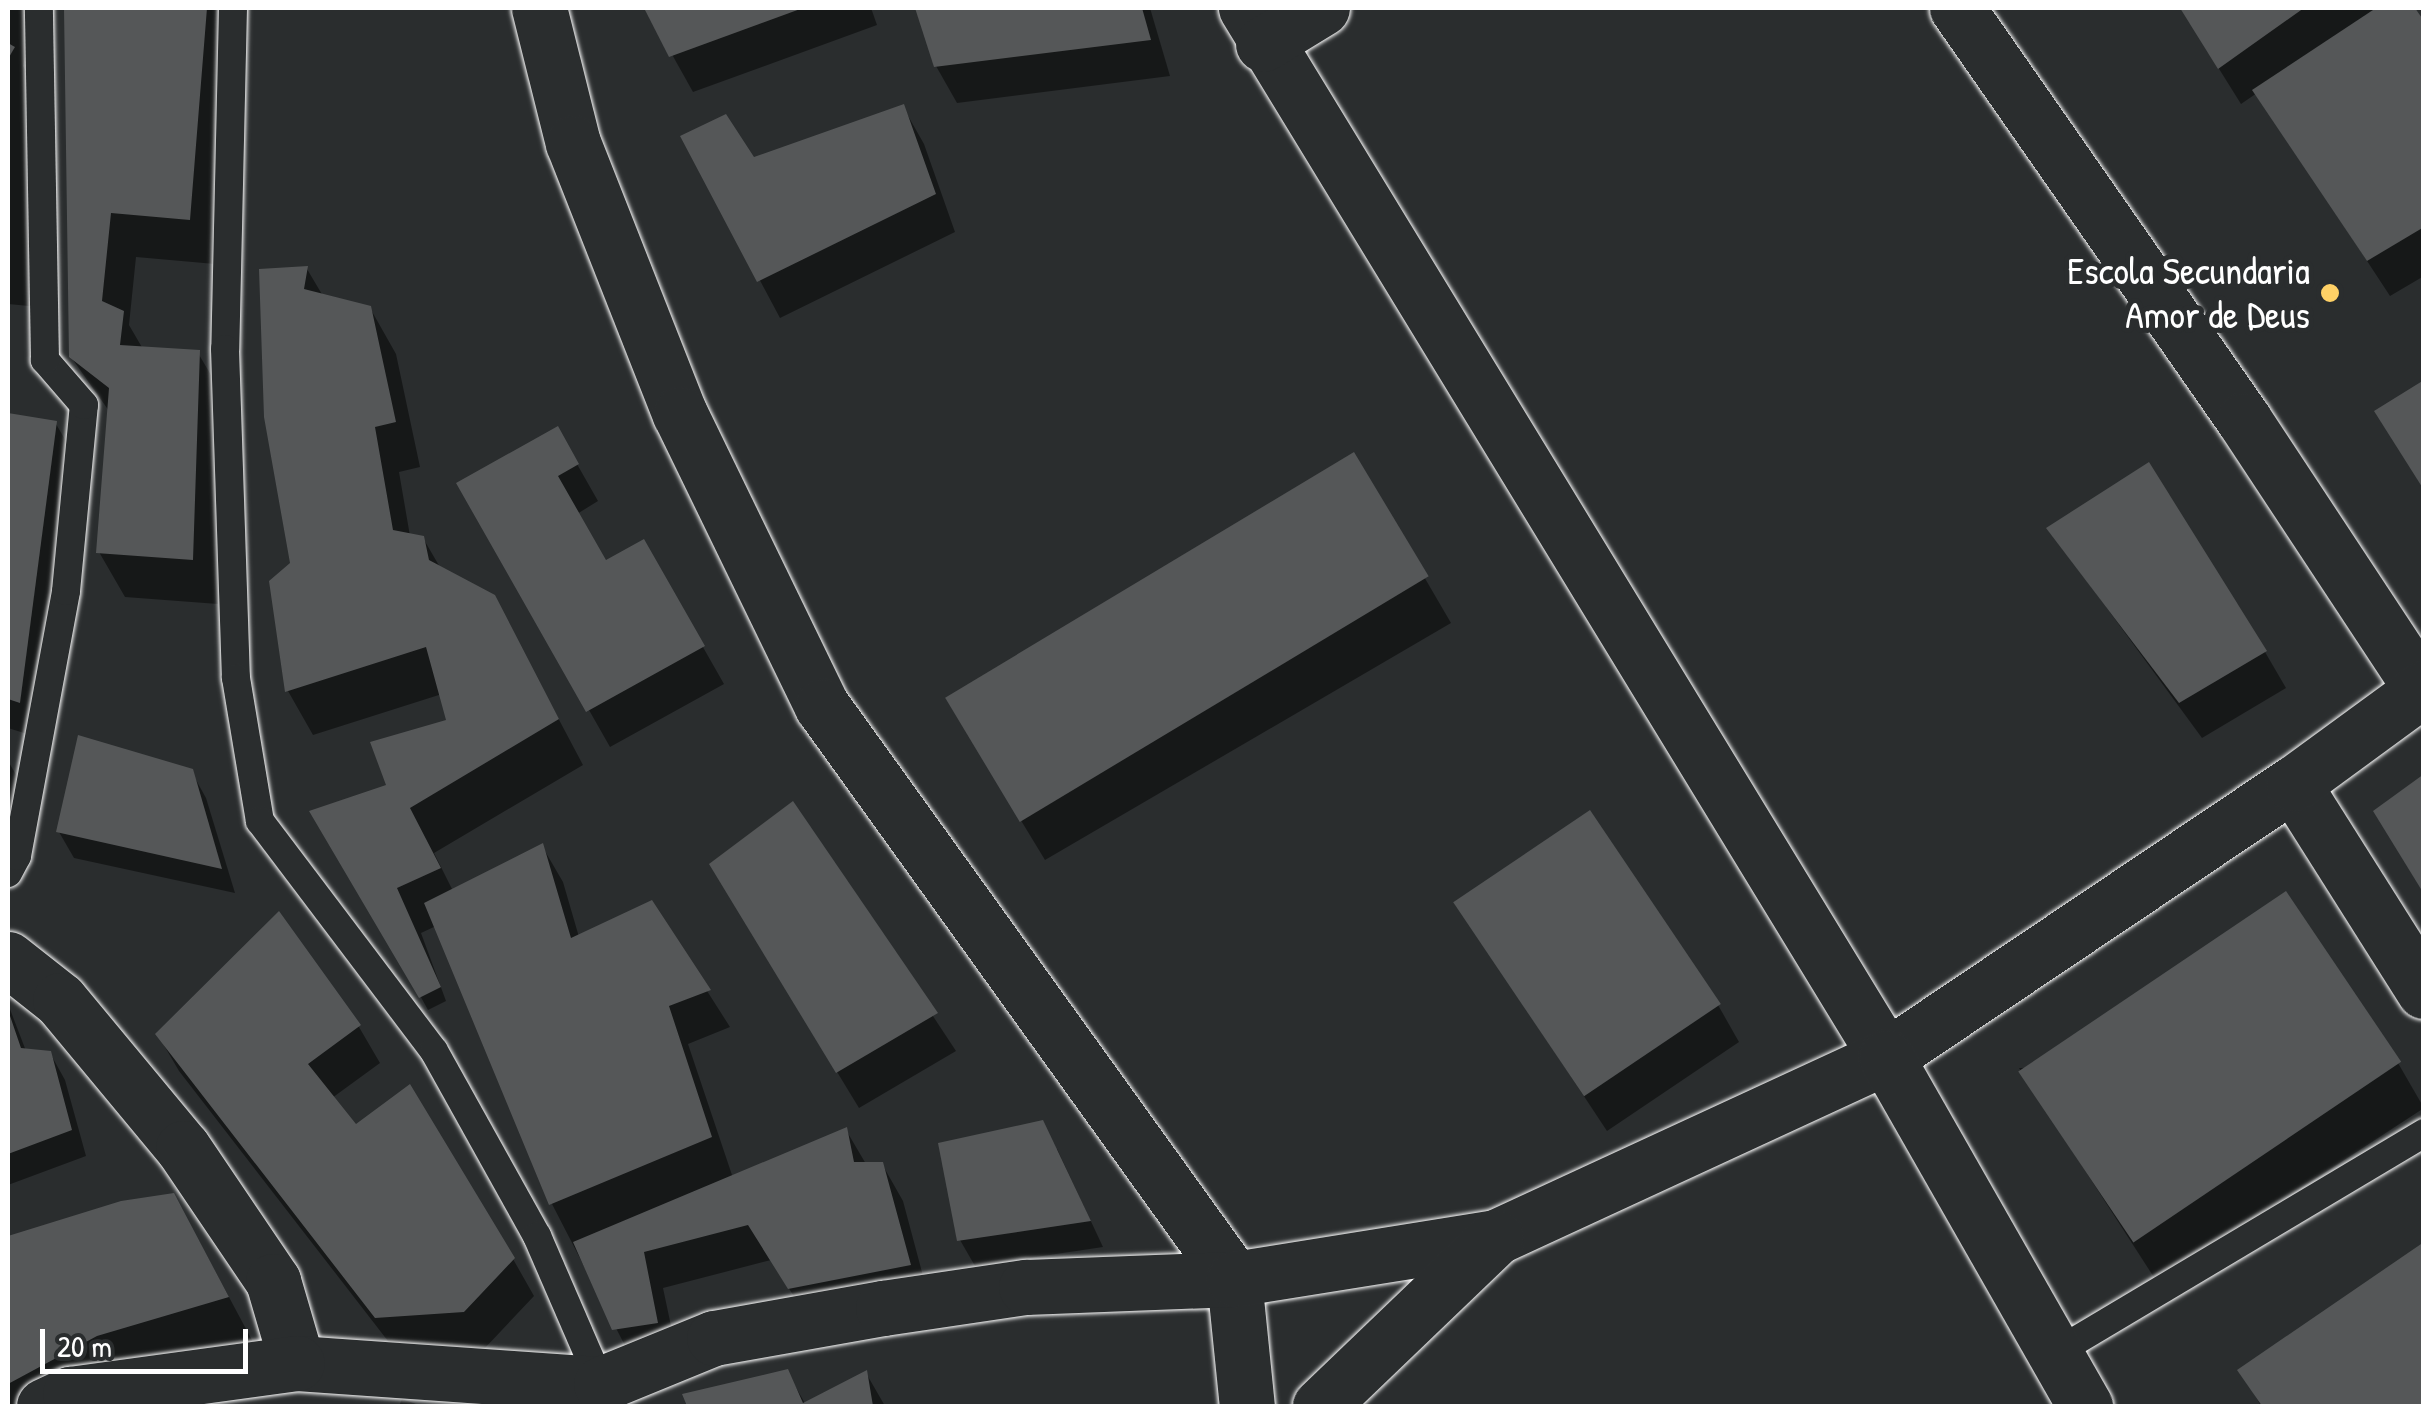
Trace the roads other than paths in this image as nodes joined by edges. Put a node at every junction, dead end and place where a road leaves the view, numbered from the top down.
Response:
1 (39, 8) edge
2 (233, 8) edge
3 (538, 8) edge
4 (1322, 8) edge
5 (1957, 8) edge
6 (1255, 26) edge
7 (2422, 689) edge
8 (2293, 784) junction
9 (8, 873) edge
10 (8, 959) edge
11 (2424, 991) edge
12 (1886, 1057) junction
13 (2424, 1132) edge
14 (1496, 1237) junction
15 (1234, 1279) junction
16 (2055, 1353) junction
17 (297, 1364) junction
18 (606, 1395) edge
19 (44, 1406) edge
20 (1248, 1406) edge
21 (1320, 1406) edge
22 (2085, 1406) edge

1 - 9 lane
2 - 18 lane
3 - 15 street
4 - 6 street
5 - 7 street
6 - 12 street
7 - 8 street
8 - 11 street
8 - 12 street
10 - 17 street
12 - 14 street
12 - 16 street
13 - 16 lane
14 - 15 street
14 - 21 street
15 - 18 street
15 - 20 street
16 - 22 street
17 - 18 street
17 - 19 street

